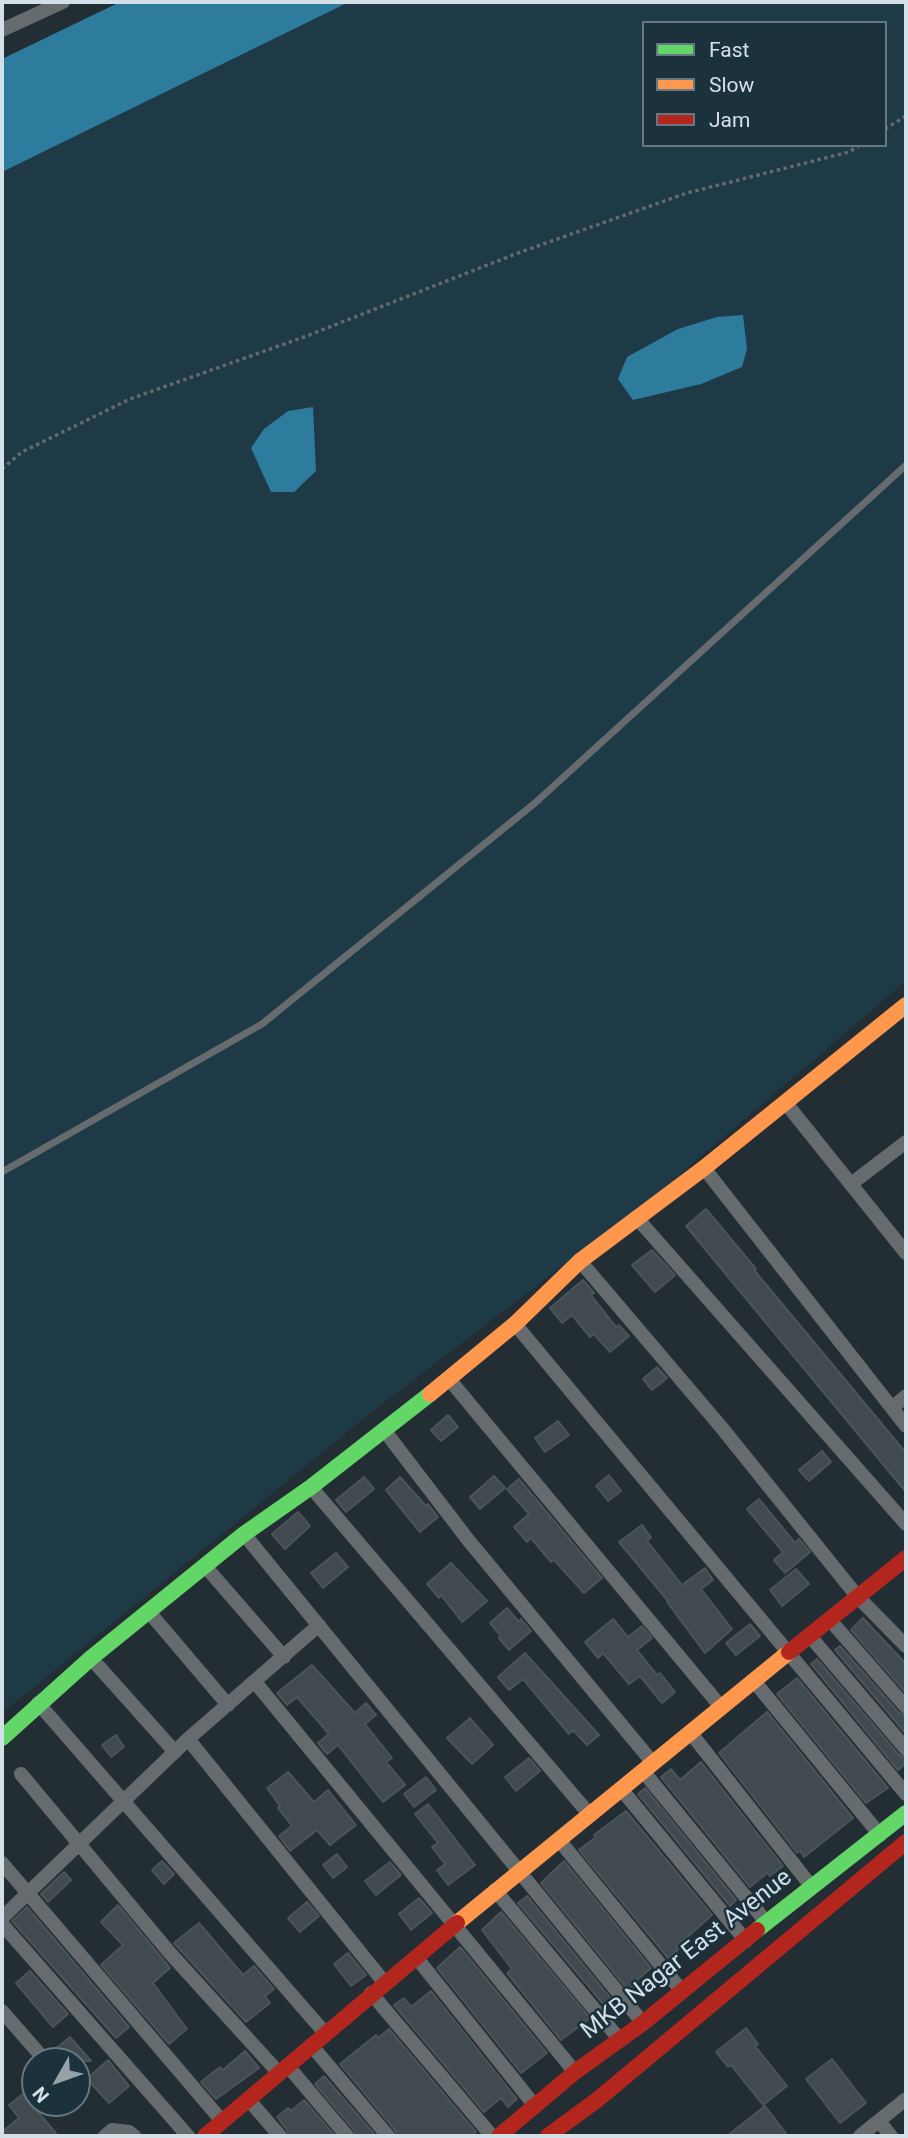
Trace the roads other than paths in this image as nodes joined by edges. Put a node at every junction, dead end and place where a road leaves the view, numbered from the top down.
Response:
1 (63, 2) edge
2 (2, 30) edge
3 (906, 465) edge
4 (906, 1005) edge
5 (785, 1102) junction
6 (906, 1142) edge
7 (704, 1168) junction
8 (2, 1172) edge
9 (851, 1184) junction
10 (636, 1217) junction
11 (906, 1253) edge
12 (580, 1261) junction
13 (515, 1324) junction
14 (449, 1379) junction
15 (906, 1396) edge
16 (892, 1408) junction
17 (906, 1426) edge
18 (384, 1430) junction
19 (311, 1487) junction
20 (906, 1524) edge
21 (244, 1534) junction
22 (906, 1558) edge
23 (205, 1566) junction
24 (856, 1596) junction
25 (149, 1612) junction
26 (829, 1619) junction
27 (319, 1625) junction
28 (809, 1635) junction
29 (906, 1646) edge
30 (787, 1653) junction
31 (284, 1657) junction
32 (91, 1658) junction
33 (754, 1681) junction
34 (255, 1682) junction
35 (38, 1703) junction
36 (228, 1705) junction
37 (721, 1707) junction
38 (906, 1707) edge
39 (690, 1732) junction
40 (2, 1738) edge
41 (188, 1739) junction
42 (906, 1749) edge
43 (175, 1752) junction
44 (648, 1767) junction
45 (21, 1774) dead end
46 (622, 1790) junction
47 (906, 1794) edge
48 (123, 1803) junction
49 (906, 1813) edge
50 (590, 1815) junction
51 (880, 1835) junction
52 (559, 1840) junction
53 (906, 1842) edge
54 (81, 1844) junction
55 (2, 1863) edge
56 (517, 1872) junction
57 (811, 1886) junction
58 (495, 1890) junction
59 (28, 1894) junction
60 (2, 1918) edge
61 (767, 1923) junction
62 (2, 1924) edge
63 (453, 1926) junction
64 (746, 1941) junction
65 (416, 1957) junction
66 (384, 1982) junction
67 (681, 1990) junction
68 (371, 1993) junction
69 (2, 2011) edge
70 (643, 2023) junction
71 (325, 2033) junction
72 (620, 2040) junction
73 (311, 2045) junction
74 (33, 2047) edge
75 (282, 2069) junction
76 (575, 2072) junction
77 (248, 2099) junction
78 (906, 2099) edge
79 (534, 2106) junction
80 (222, 2121) junction
81 (879, 2121) junction
82 (105, 2136) edge
83 (134, 2136) edge
84 (188, 2136) edge
85 (205, 2136) edge
86 (281, 2136) edge
87 (347, 2136) edge
88 (388, 2136) edge
89 (492, 2136) edge
90 (499, 2136) edge
91 (548, 2136) edge
92 (860, 2136) edge
93 (891, 2136) edge

1 - 2 street
3 - 8 lane
4 - 5 street
5 - 7 street
5 - 9 street
6 - 9 street
7 - 10 street
7 - 16 street
9 - 11 street
10 - 12 street
10 - 20 street
12 - 13 street
12 - 24 street
13 - 14 street
13 - 30 street
14 - 18 street
14 - 37 street
15 - 16 street
16 - 17 street
18 - 19 street
18 - 44 street
19 - 21 street
19 - 50 street
21 - 23 street
21 - 27 street
22 - 24 street
23 - 25 street
23 - 31 street
24 - 26 street
24 - 29 street
25 - 32 street
25 - 36 street
26 - 28 street
26 - 38 street
27 - 31 street
27 - 56 street
28 - 30 street
28 - 42 street
30 - 33 street
30 - 47 street
31 - 34 street
32 - 35 street
32 - 43 street
33 - 37 street
33 - 51 street
34 - 36 street
34 - 63 street
35 - 40 street
35 - 48 street
36 - 41 street
37 - 39 street
39 - 44 street
39 - 57 street
41 - 43 street
41 - 66 street
43 - 48 street
44 - 46 street
44 - 61 street
45 - 54 street
46 - 50 street
46 - 64 street
48 - 54 street
48 - 71 street
49 - 51 street, MKB Nagar East Avenue
50 - 52 street
51 - 57 street, MKB Nagar East Avenue
52 - 56 street
52 - 67 street
53 - 91 street, MKB Nagar East Avenue
54 - 59 street
54 - 75 street
55 - 59 street
56 - 58 street
56 - 70 street
57 - 61 street, MKB Nagar East Avenue
58 - 63 street
58 - 72 street
59 - 60 street
59 - 80 street
61 - 64 street, MKB Nagar East Avenue
62 - 84 street
63 - 65 street
63 - 76 street
64 - 67 street, MKB Nagar East Avenue
65 - 66 street
65 - 79 street
66 - 68 street
67 - 70 street, MKB Nagar East Avenue
68 - 71 street
68 - 89 street
69 - 74 street
70 - 72 street, MKB Nagar East Avenue
71 - 73 street
72 - 76 street, MKB Nagar East Avenue
73 - 75 street
73 - 88 street
75 - 77 street
75 - 87 street
76 - 79 street, MKB Nagar East Avenue
77 - 80 street
77 - 86 street
78 - 81 street
79 - 90 street, MKB Nagar East Avenue
80 - 85 street
81 - 92 street
81 - 93 street
82 - 83 street

